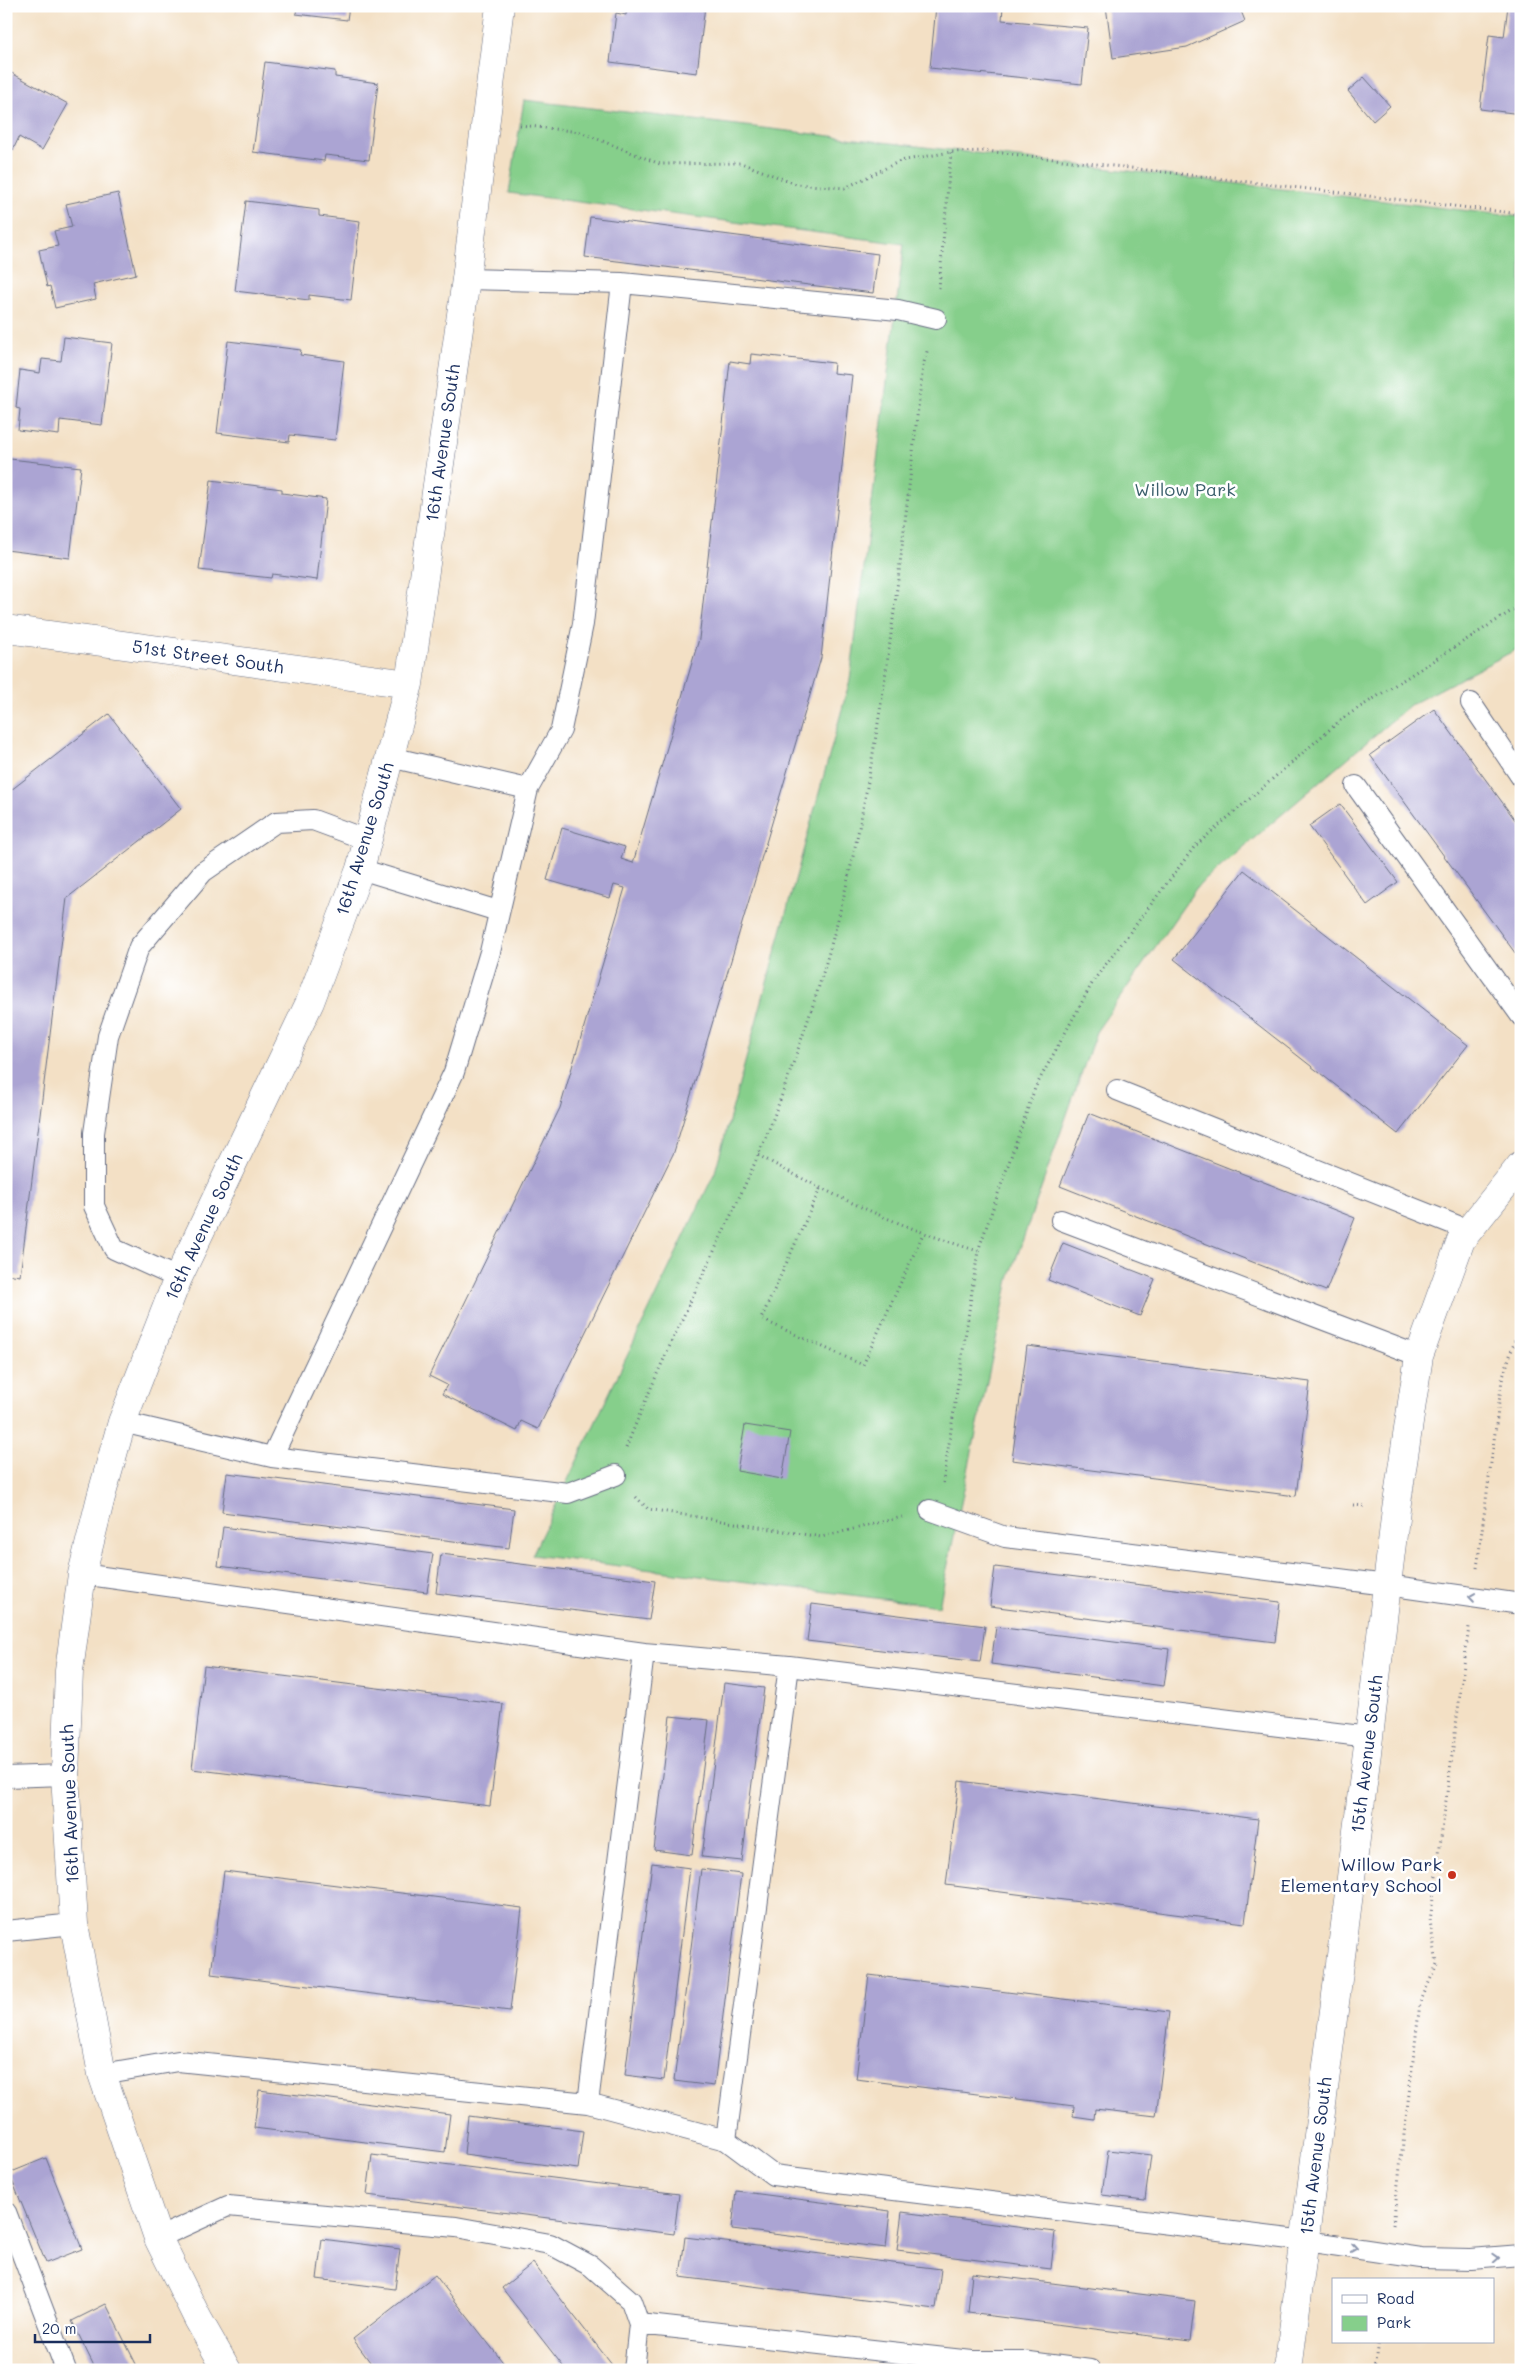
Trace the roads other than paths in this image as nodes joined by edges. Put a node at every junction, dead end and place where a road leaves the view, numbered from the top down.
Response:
1 (500, 6) edge
2 (466, 279) junction
3 (622, 283) junction
4 (936, 319) road end
5 (6, 629) edge
6 (410, 684) junction
7 (1471, 703) dead end
8 (390, 757) junction
9 (1521, 777) edge
10 (1356, 786) dead end
11 (528, 789) junction
12 (367, 840) junction
13 (360, 869) junction
14 (498, 911) junction
15 (1521, 1016) edge
16 (1117, 1090) dead end
17 (1521, 1165) edge
18 (1061, 1220) dead end
19 (1468, 1230) junction
20 (178, 1278) junction
21 (1419, 1356) junction
22 (122, 1422) junction
23 (272, 1457) junction
24 (616, 1475) road end
25 (930, 1510) road end
26 (82, 1574) junction
27 (1387, 1584) junction
28 (1521, 1604) edge
29 (644, 1653) junction
30 (789, 1666) junction
31 (1369, 1737) junction
32 (65, 1775) junction
33 (6, 1776) edge
34 (74, 1924) junction
35 (6, 1931) edge
36 (102, 2074) junction
37 (588, 2102) junction
38 (726, 2140) junction
39 (6, 2212) edge
40 (158, 2238) junction
41 (1306, 2241) junction
42 (1521, 2255) edge
43 (639, 2324) junction
44 (968, 2366) edge
45 (66, 2370) edge
46 (227, 2370) edge
47 (634, 2370) edge
48 (1090, 2370) edge
49 (1288, 2370) edge

1 - 2 street, 16th Avenue South
2 - 3 lane
2 - 6 street, 16th Avenue South
3 - 4 lane
3 - 11 lane
5 - 6 street, 51st Street South
6 - 8 street, 16th Avenue South
7 - 9 lane
8 - 11 lane
8 - 12 street, 16th Avenue South
10 - 15 lane
11 - 14 lane
12 - 13 street, 16th Avenue South
12 - 20 lane
13 - 14 lane
13 - 20 street, 16th Avenue South
14 - 23 lane
16 - 19 lane
17 - 19 street, 15th Avenue South
18 - 21 lane
19 - 21 street, 15th Avenue South
20 - 22 street, 16th Avenue South
21 - 27 street, 15th Avenue South
22 - 23 lane
22 - 26 street, 16th Avenue South
23 - 24 lane
25 - 27 lane
26 - 29 lane
26 - 32 street, 16th Avenue South
28 -> 27 lane
27 - 31 street, 15th Avenue South
29 - 30 lane
29 - 37 lane
30 - 31 lane
30 - 38 lane
31 - 41 street, 15th Avenue South
32 - 33 lane
32 - 34 street, 16th Avenue South
34 - 35 lane
34 - 36 street, 16th Avenue South
36 - 37 lane
36 - 40 street, 16th Avenue South
37 - 38 lane
38 - 41 lane
39 - 45 lane
40 - 43 lane
40 - 46 street, 16th Avenue South
41 -> 42 lane
41 - 49 street, 15th Avenue South
43 - 44 lane
43 - 47 lane
44 - 48 lane

